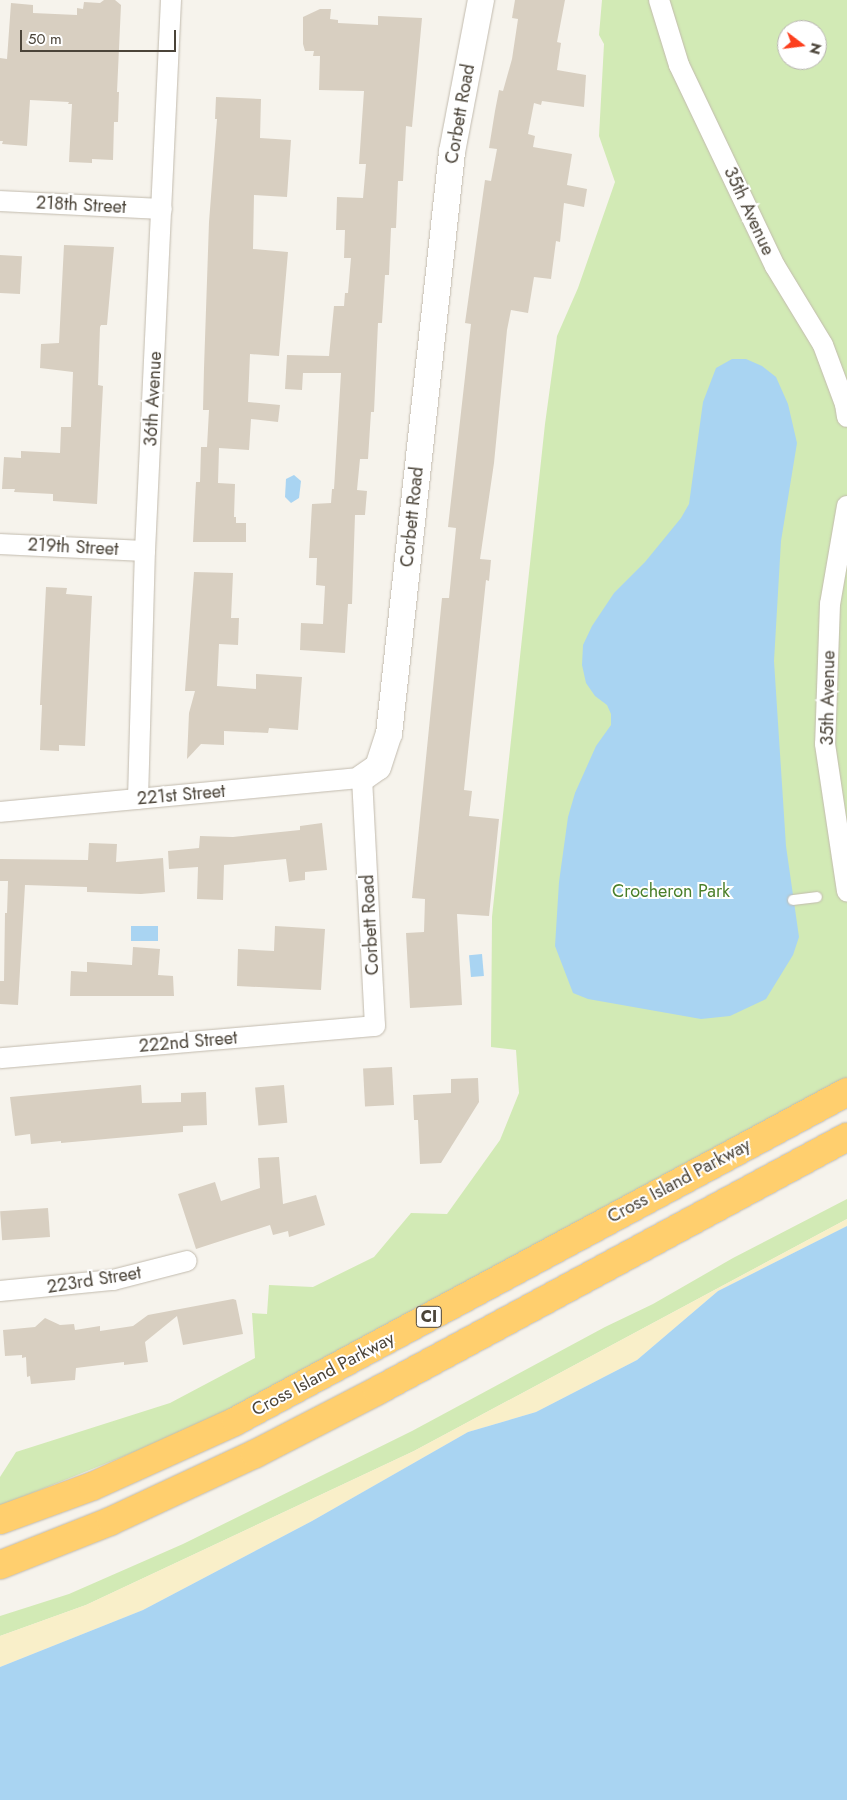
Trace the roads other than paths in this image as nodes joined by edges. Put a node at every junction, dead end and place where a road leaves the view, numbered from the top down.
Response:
1 (171, 0) edge
2 (481, 0) edge
3 (660, 0) edge
4 (0, 201) edge
5 (162, 209) junction
6 (847, 417) edge
7 (847, 506) edge
8 (0, 544) edge
9 (145, 551) junction
10 (362, 778) junction
11 (138, 799) junction
12 (0, 812) edge
13 (847, 891) edge
14 (817, 896) dead end
15 (792, 900) dead end
16 (375, 1026) joint
17 (0, 1058) edge
18 (847, 1092) edge
19 (847, 1137) edge
20 (187, 1261) dead end
21 (0, 1291) edge
22 (0, 1520) edge
23 (0, 1564) edge

1 - 5 street, 36th Avenue
2 - 10 street, Corbett Road
3 - 6 street, 35th Avenue
4 - 5 street, 218th Street
5 - 9 street, 36th Avenue
7 - 13 street, 35th Avenue
8 - 9 street, 219th Street
9 - 11 street, 36th Avenue
10 - 11 street, 221st Street
10 - 16 street, Corbett Road
11 - 12 street, 221st Street
14 - 15 lane
16 - 17 street, 222nd Street
18 - 22 highway, Cross Island Parkway / CI
19 - 23 highway, CI
20 - 21 street, 223rd Street

